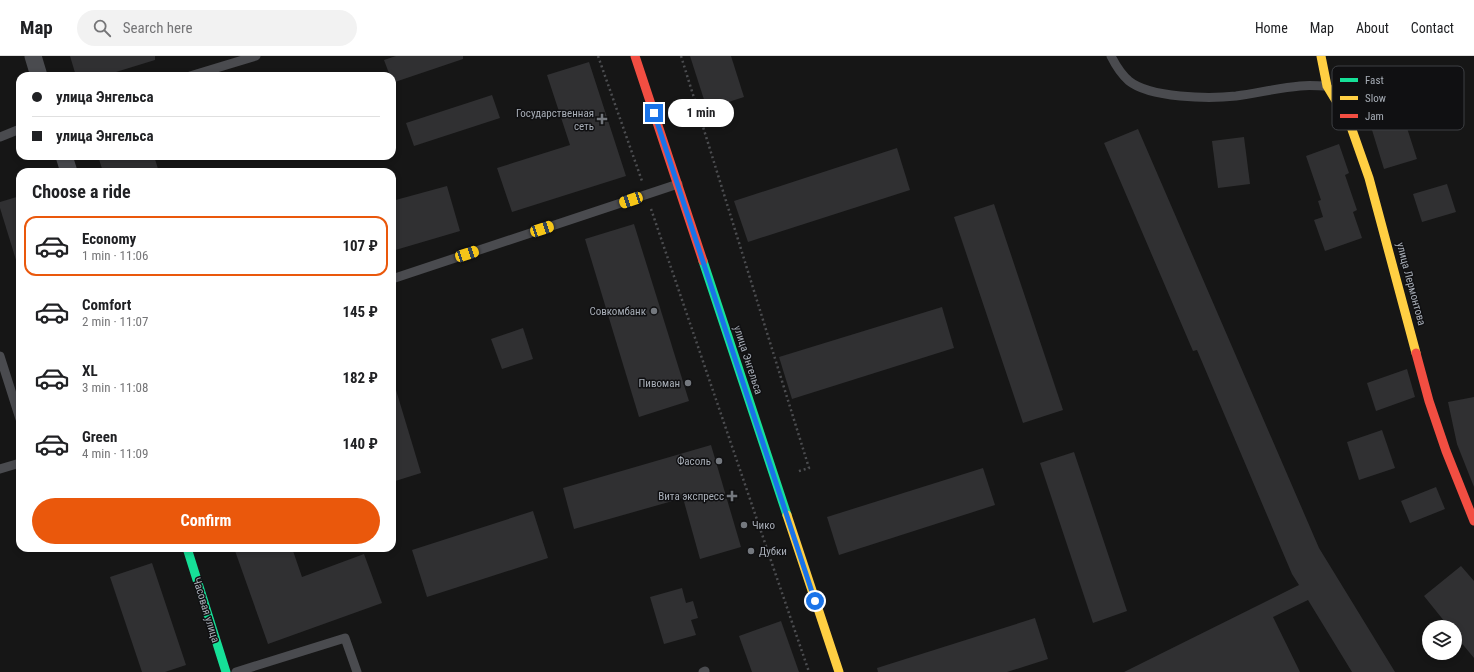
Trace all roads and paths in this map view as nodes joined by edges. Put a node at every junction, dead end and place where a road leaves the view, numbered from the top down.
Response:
1 (34, 56) edge
2 (256, 56) edge
3 (598, 56) edge
4 (635, 56) edge
5 (681, 56) edge
6 (1111, 56) edge
7 (1321, 56) edge
8 (38, 72) edge
9 (203, 72) edge
10 (1327, 86) junction
11 (1332, 94) edge
12 (1352, 130) edge
13 (16, 131) edge
14 (0, 137) edge
15 (678, 184) junction
16 (646, 195) junction
17 (396, 278) edge
18 (0, 356) edge
19 (16, 406) edge
20 (16, 464) edge
21 (0, 469) edge
22 (774, 477) junction
23 (745, 484) junction
24 (1474, 521) edge
25 (188, 552) edge
26 (226, 672) edge
27 (236, 672) edge
28 (357, 672) edge
29 (809, 672) edge
30 (839, 672) edge

1 - 8 street
2 - 9 lane
3 - 16 path
4 - 15 main road, улица Энгельса
5 - 22 path
6 - 10 lane
7 - 10 main road, улица Лермонтова
10 - 11 main road, улица Лермонтова
12 - 24 main road, улица Лермонтова
13 - 14 lane
15 - 16 lane
15 - 22 main road, улица Энгельса
16 - 17 lane
16 - 23 path
18 - 19 lane
20 - 21 lane
22 - 23 path
22 - 30 main road, улица Энгельса
23 - 29 path
25 - 26 main road, Часовая улица
27 - 28 lane

